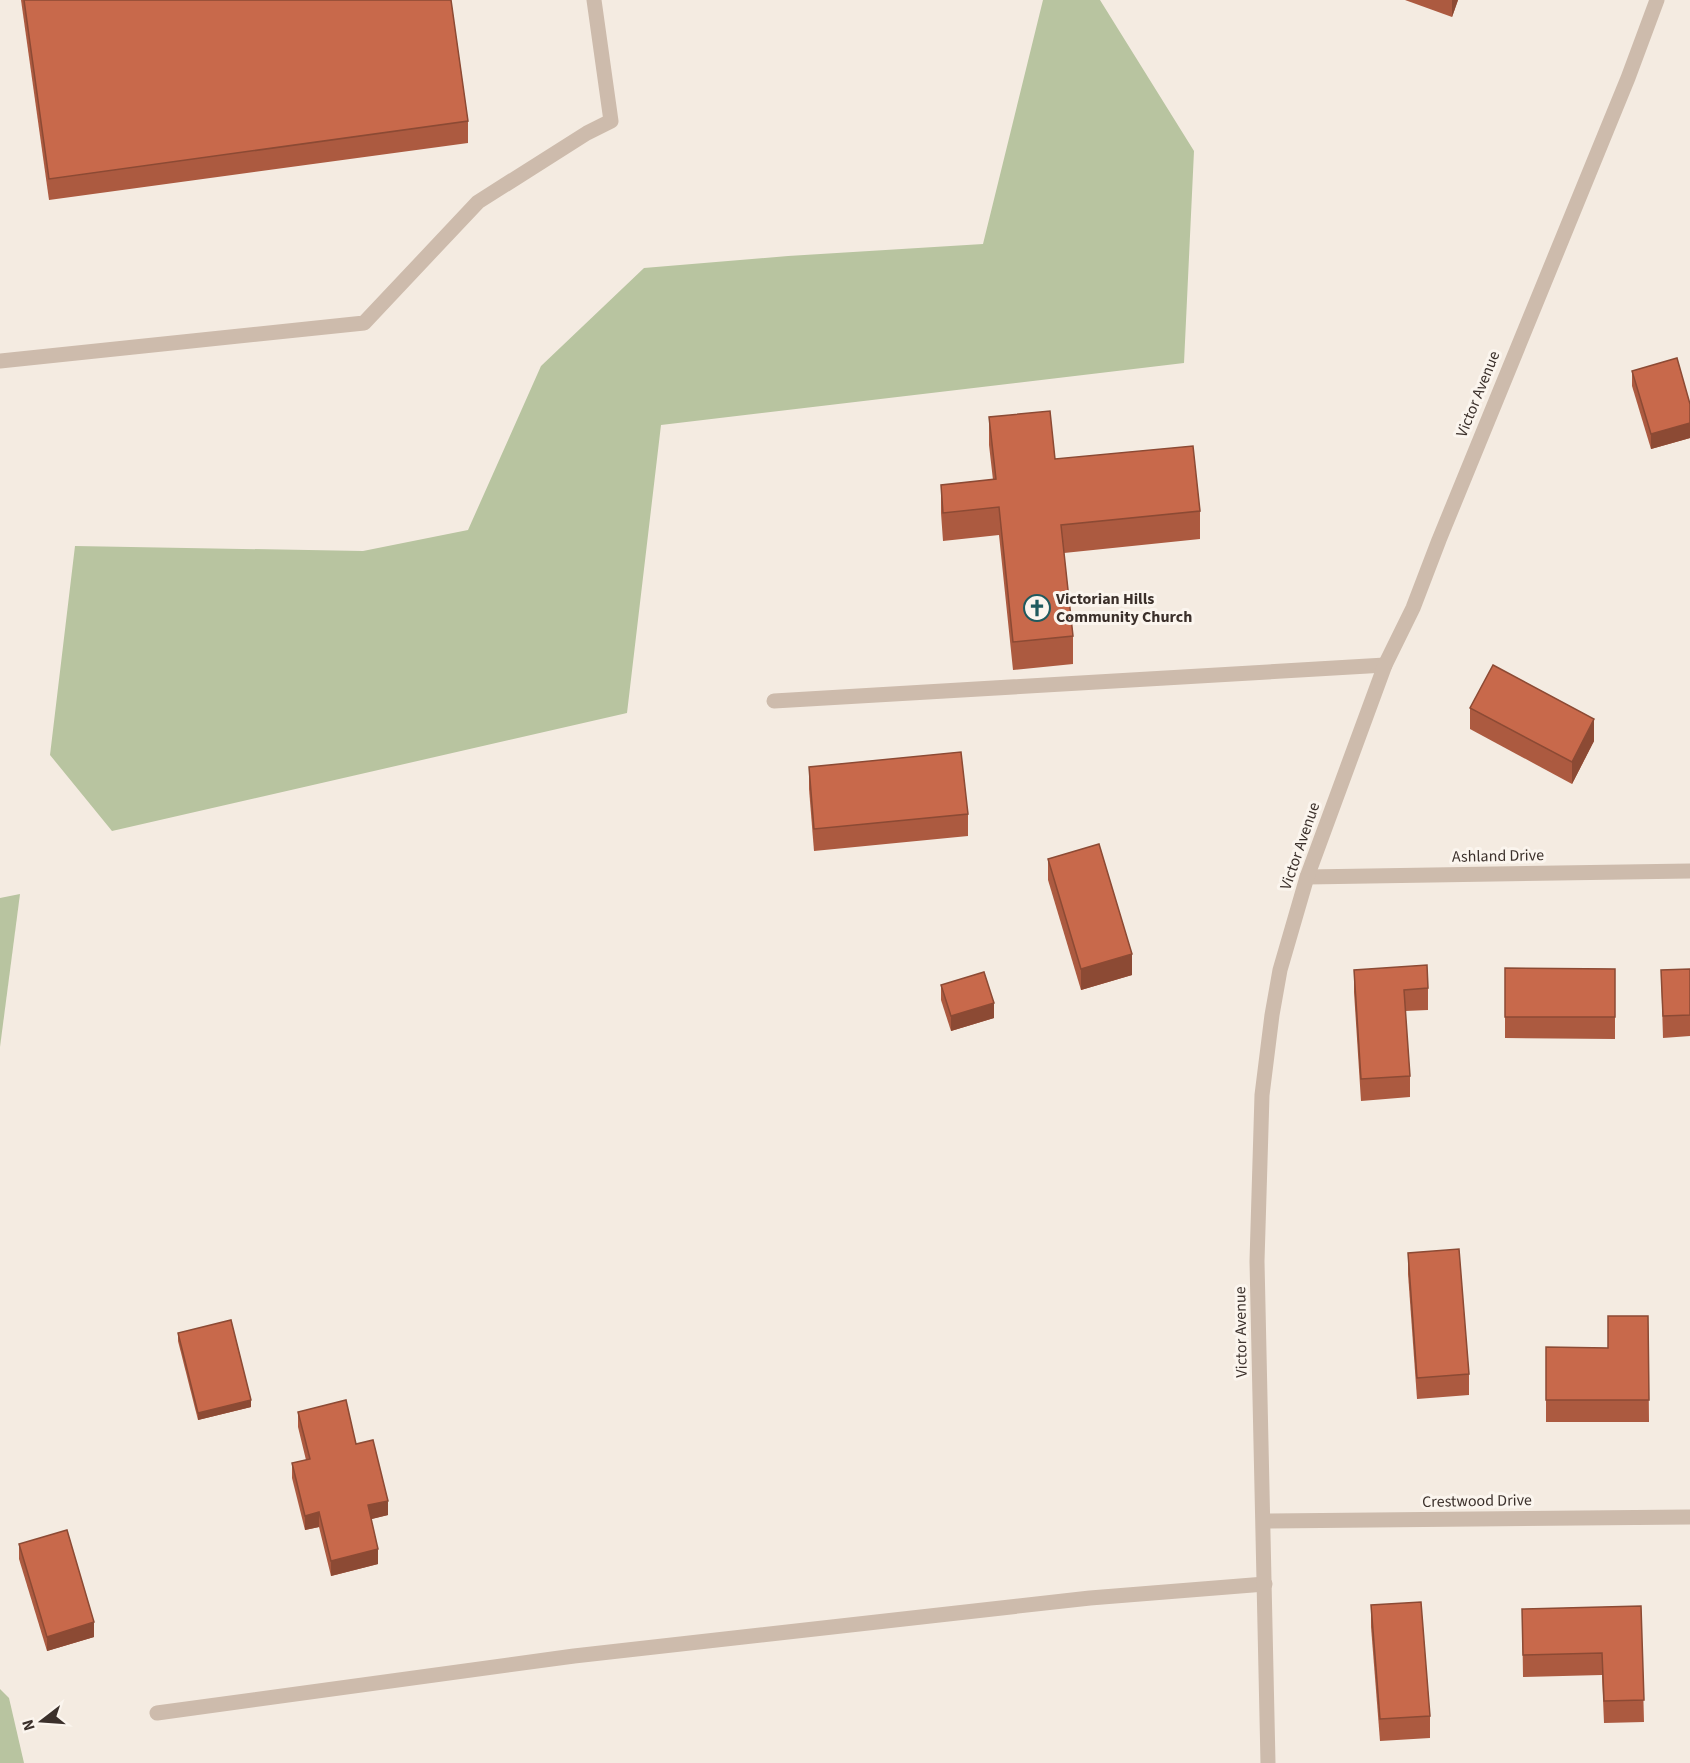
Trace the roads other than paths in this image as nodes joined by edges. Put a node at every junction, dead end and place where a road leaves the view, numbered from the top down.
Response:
1 (594, 0) edge
2 (1658, 0) edge
3 (0, 361) edge
4 (1385, 665) junction
5 (774, 701) dead end
6 (1690, 871) edge
7 (1307, 877) junction
8 (1690, 1517) edge
9 (1264, 1521) junction
10 (1264, 1584) junction
11 (157, 1713) dead end
12 (1268, 1763) edge

1 - 3 street
2 - 4 street, Victor Avenue
4 - 5 street
4 - 7 street, Victor Avenue
6 - 7 street, Ashland Drive
7 - 9 street, Victor Avenue
8 - 9 street, Crestwood Drive
9 - 10 street, Victor Avenue
10 - 11 street
10 - 12 street, Victor Avenue

